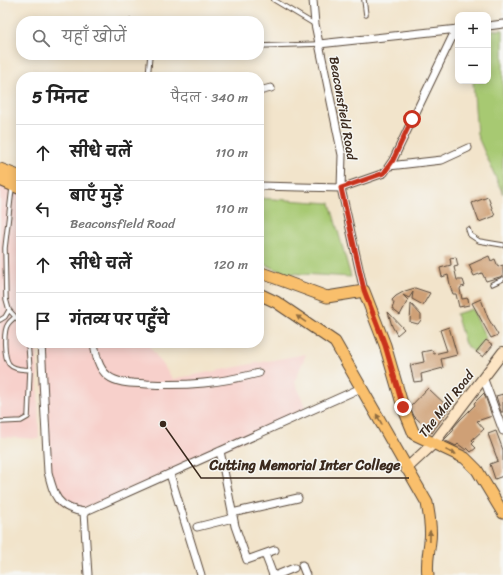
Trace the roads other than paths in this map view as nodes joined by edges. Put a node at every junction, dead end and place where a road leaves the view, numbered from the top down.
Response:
1 (274, 0) edge
2 (313, 0) edge
3 (364, 0) edge
4 (366, 15) dead end
5 (315, 24) junction
6 (503, 24) edge
7 (491, 26) edge
8 (455, 29) edge
9 (455, 33) edge
10 (319, 44) junction
11 (264, 46) edge
12 (150, 60) edge
13 (148, 72) edge
14 (271, 88) dead end
15 (264, 90) edge
16 (468, 148) dead end
17 (389, 166) junction
18 (8, 180) edge
19 (264, 186) edge
20 (341, 188) junction
21 (468, 228) dead end
22 (503, 245) edge
23 (5, 274) junction
24 (264, 274) edge
25 (0, 275) edge
26 (503, 279) edge
27 (492, 284) dead end
28 (364, 290) junction
29 (264, 296) edge
30 (9, 310) junction
31 (15, 317) joint
32 (0, 320) edge
33 (28, 348) edge
34 (41, 348) edge
35 (95, 348) edge
36 (503, 352) edge
37 (30, 370) junction
38 (259, 373) dead end
39 (483, 377) junction
40 (361, 388) junction
41 (0, 422) edge
42 (503, 431) edge
43 (433, 444) junction
44 (220, 451) junction
45 (406, 469) junction
46 (170, 474) junction
47 (298, 498) dead end
48 (84, 512) junction
49 (503, 514) edge
50 (232, 515) junction
51 (197, 527) dead end
52 (275, 550) dead end
53 (265, 554) junction
54 (302, 565) dead end
55 (290, 571) edge
56 (88, 575) edge
57 (201, 575) edge
58 (273, 575) edge
59 (276, 575) edge
60 (306, 575) edge
61 (428, 575) edge

1 - 5 lane
2 - 5 street, Beaconsfield Road
3 - 4 lane
5 - 10 street, Beaconsfield Road
6 - 7 street
8 - 10 street
9 - 17 street
10 - 11 lane
10 - 20 street, Beaconsfield Road
12 - 13 lane
14 - 15 street
16 - 17 street
17 - 20 street
18 - 23 lane
19 - 20 street
20 - 28 street, Beaconsfield Road
21 - 22 lane
23 - 25 lane
23 - 30 lane
24 - 28 main road
26 - 27 lane
28 - 43 main road
40 -> 29 main road
30 - 31 lane
30 - 32 lane
31 - 37 lane
33 - 37 lane
34 - 48 street
35 - 38 street
36 - 39 street, The Mall Road
37 - 41 lane
39 - 42 street
39 - 43 street, The Mall Road
40 - 44 street
45 -> 40 main road
43 - 45 street, The Mall Road
43 -> 49 main road
44 - 46 street
44 - 50 street
61 -> 45 main road
46 - 48 street
46 - 57 street
47 - 50 street
48 - 56 street
50 - 51 street
50 - 53 street
52 - 53 street
53 - 58 street
54 - 60 street
55 - 59 street

